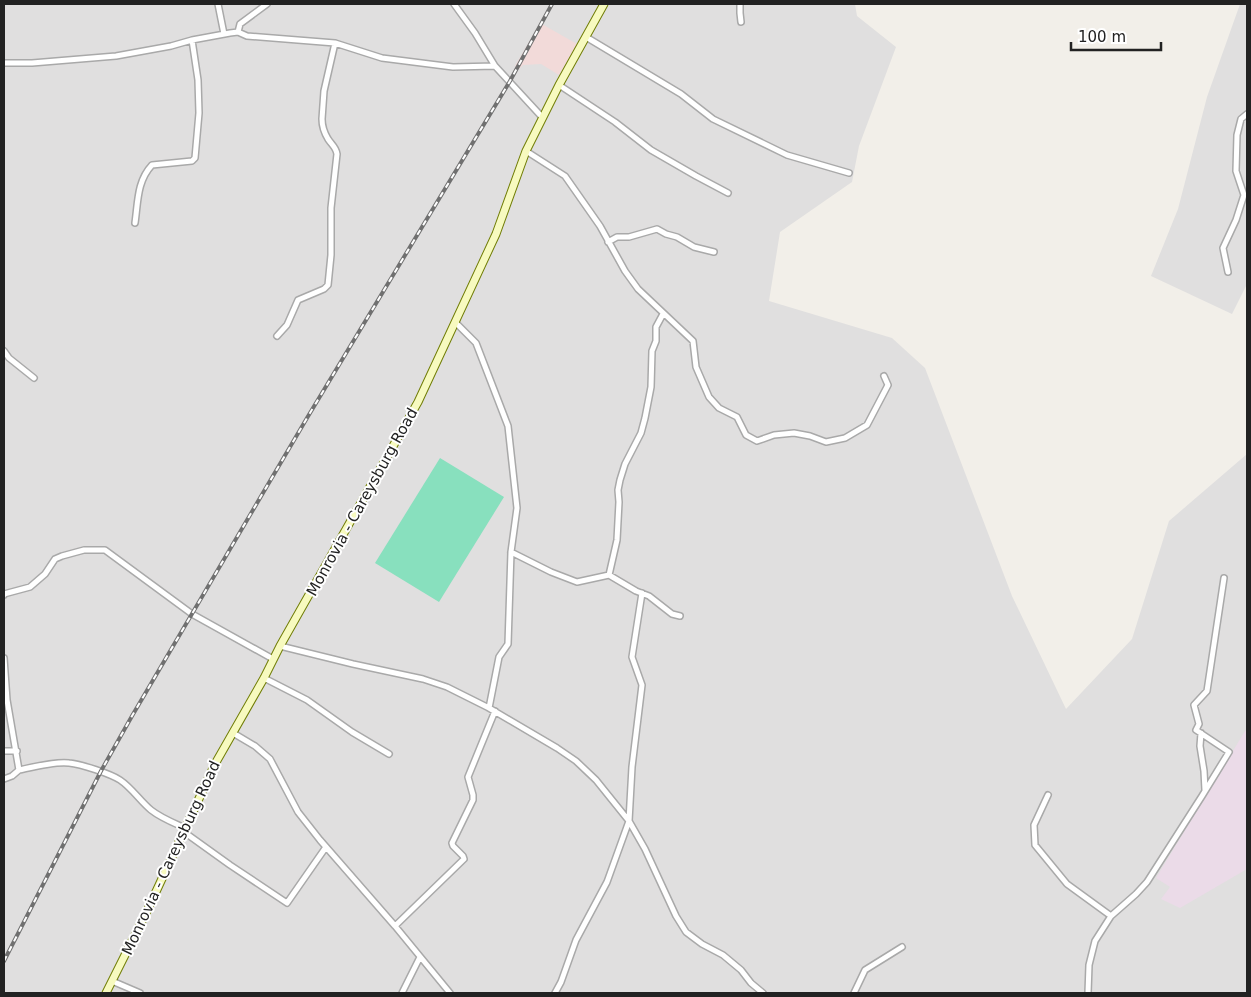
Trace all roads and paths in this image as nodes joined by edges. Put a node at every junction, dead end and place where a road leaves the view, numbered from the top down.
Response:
1 (218, 4) edge
2 (267, 4) edge
3 (454, 4) edge
4 (604, 4) edge
5 (740, 4) edge
6 (741, 22) dead end
7 (238, 32) junction
8 (224, 34) junction
9 (586, 37) junction
10 (192, 40) junction
11 (335, 43) junction
12 (4, 64) edge
13 (495, 66) junction
14 (559, 85) junction
15 (1247, 114) edge
16 (542, 117) junction
17 (526, 150) junction
18 (849, 173) dead end
19 (728, 193) dead end
20 (135, 223) dead end
21 (608, 242) junction
22 (714, 252) dead end
23 (1228, 272) dead end
24 (663, 314) junction
25 (455, 322) junction
26 (277, 336) dead end
27 (4, 350) edge
28 (884, 376) dead end
29 (34, 378) dead end
30 (511, 552) junction
31 (609, 575) junction
32 (1224, 578) dead end
33 (642, 593) junction
34 (4, 595) edge
35 (680, 616) dead end
36 (280, 646) junction
37 (4, 658) edge
38 (273, 659) junction
39 (264, 678) junction
40 (489, 708) junction
41 (495, 711) junction
42 (233, 733) junction
43 (1202, 733) junction
44 (4, 751) edge
45 (17, 751) junction
46 (389, 754) dead end
47 (19, 770) junction
48 (4, 779) edge
49 (1205, 791) junction
50 (1048, 795) dead end
51 (629, 821) junction
52 (185, 830) junction
53 (326, 847) junction
54 (1112, 916) junction
55 (395, 926) junction
56 (902, 947) dead end
57 (420, 958) junction
58 (112, 981) junction
59 (106, 993) edge
60 (140, 993) edge
61 (402, 993) edge
62 (450, 993) edge
63 (556, 993) edge
64 (763, 993) edge
65 (854, 993) edge
66 (1088, 993) edge

1 - 8 street
2 - 7 street
3 - 13 street
4 - 9 main road, Monrovia - Careysburg Road
5 - 6 street
7 - 8 street
7 - 11 street
8 - 10 street
9 - 14 main road, Monrovia - Careysburg Road
9 - 18 street
10 - 12 street
10 - 20 street
11 - 13 street
11 - 26 street
13 - 16 street
14 - 16 main road, Monrovia - Careysburg Road
14 - 19 street
15 - 23 street
16 - 17 main road, Monrovia - Careysburg Road
17 - 21 street
17 - 25 main road, Monrovia - Careysburg Road
21 - 22 street
21 - 24 street
24 - 28 street
24 - 31 street
25 - 30 street
25 - 36 main road, Monrovia - Careysburg Road
27 - 29 street
30 - 31 street
30 - 40 street
31 - 33 street
32 - 43 street
33 - 35 street
33 - 51 street
34 - 38 street
36 - 38 main road, Monrovia - Careysburg Road
36 - 40 street
37 - 45 street
38 - 39 main road, Monrovia - Careysburg Road
39 - 42 main road, Monrovia - Careysburg Road
39 - 46 street
40 - 41 street
41 - 51 street
41 - 55 street
42 - 52 main road, Monrovia - Careysburg Road
42 - 53 street
43 - 49 street
43 - 49 street
44 - 45 street
45 - 47 street
47 - 48 street
47 - 52 street
49 - 54 street
50 - 54 street
51 - 63 street
51 - 64 street
52 - 53 street
52 - 58 main road, Monrovia - Careysburg Road
53 - 55 street
54 - 66 street
55 - 57 street
56 - 65 street
57 - 61 street
57 - 62 street
58 - 59 main road, Monrovia - Careysburg Road
58 - 60 street

